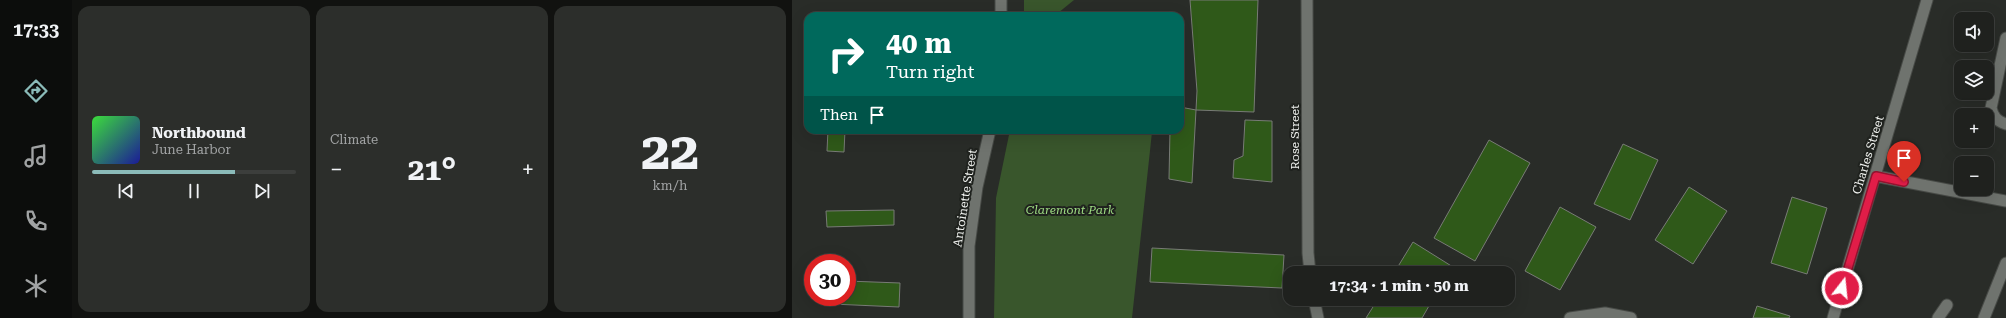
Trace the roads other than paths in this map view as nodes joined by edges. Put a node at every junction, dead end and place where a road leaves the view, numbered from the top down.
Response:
1 (1001, 0) edge
2 (1307, 0) edge
3 (1927, 0) edge
4 (1001, 12) edge
5 (2006, 38) edge
6 (2006, 124) edge
7 (989, 134) edge
8 (1876, 176) junction
9 (2006, 201) edge
10 (2006, 263) edge
11 (1309, 266) edge
12 (1947, 304) dead end
13 (1315, 306) edge
14 (969, 318) edge
15 (1318, 318) edge
16 (1570, 318) edge
17 (1631, 318) edge
18 (1833, 318) edge
19 (1938, 318) edge
20 (1984, 318) edge

1 - 4 street
2 - 11 street, Rose Street
3 - 8 street, Charles Street
5 - 6 street
7 - 14 street, Antoinette Street
8 - 9 street
8 - 18 street, Charles Street
10 - 20 street
12 - 19 street
13 - 15 street
16 - 17 street

